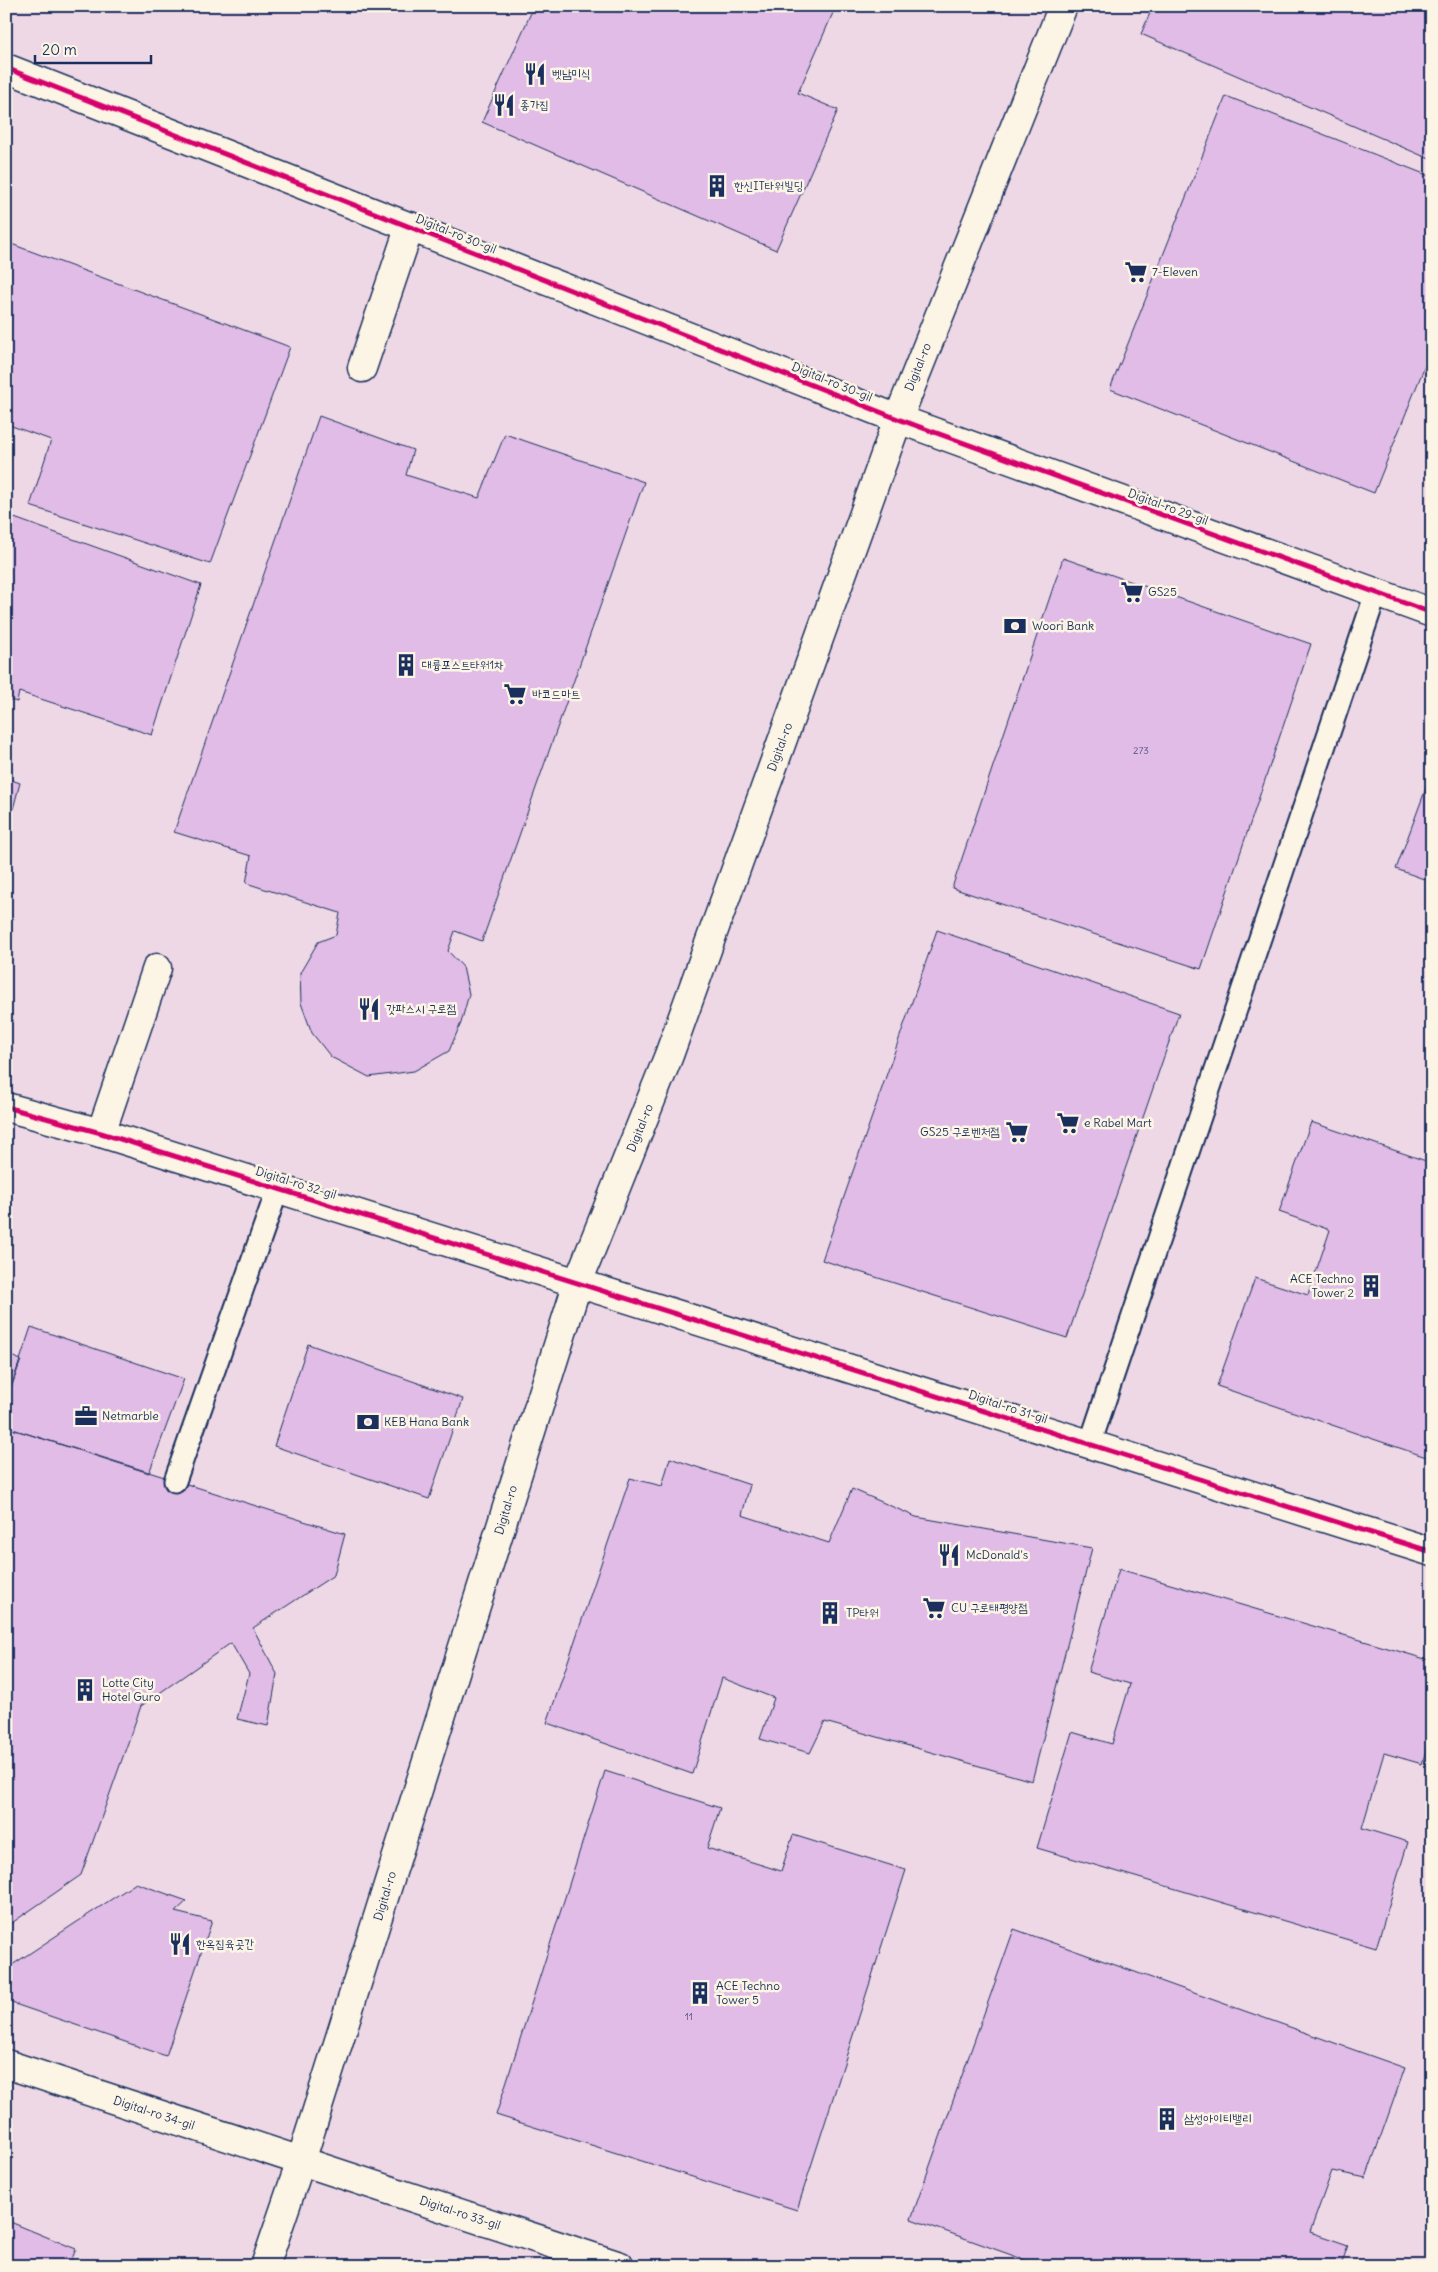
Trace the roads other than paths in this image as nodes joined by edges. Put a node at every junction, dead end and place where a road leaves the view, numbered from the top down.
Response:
1 (1063, 6) edge
2 (6, 68) edge
3 (410, 226) junction
4 (362, 368) dead end
5 (898, 419) junction
6 (1376, 593) junction
7 (1432, 614) edge
8 (157, 968) dead end
9 (6, 1107) edge
10 (101, 1133) junction
11 (278, 1188) junction
12 (578, 1282) junction
13 (1090, 1444) junction
14 (175, 1481) dead end
15 (1432, 1552) edge
16 (6, 2064) edge
17 (301, 2161) junction
18 (265, 2266) edge
19 (620, 2266) edge

1 - 5 street, Digital-ro
2 - 3 street, Digital-ro 30-gil
3 - 4 street
3 - 5 street, Digital-ro 30-gil
5 - 6 street, Digital-ro 29-gil
5 - 12 street, Digital-ro
6 - 7 street, Digital-ro 29-gil
6 - 13 lane
8 - 10 street
9 - 10 street, Digital-ro 32-gil
10 - 11 street, Digital-ro 32-gil
11 - 12 street, Digital-ro 32-gil
11 - 14 lane
12 - 13 street, Digital-ro 31-gil
12 - 17 street, Digital-ro
13 - 15 street, Digital-ro 31-gil
16 - 17 street, Digital-ro 34-gil
17 - 18 street, Digital-ro
17 - 19 street, Digital-ro 33-gil

